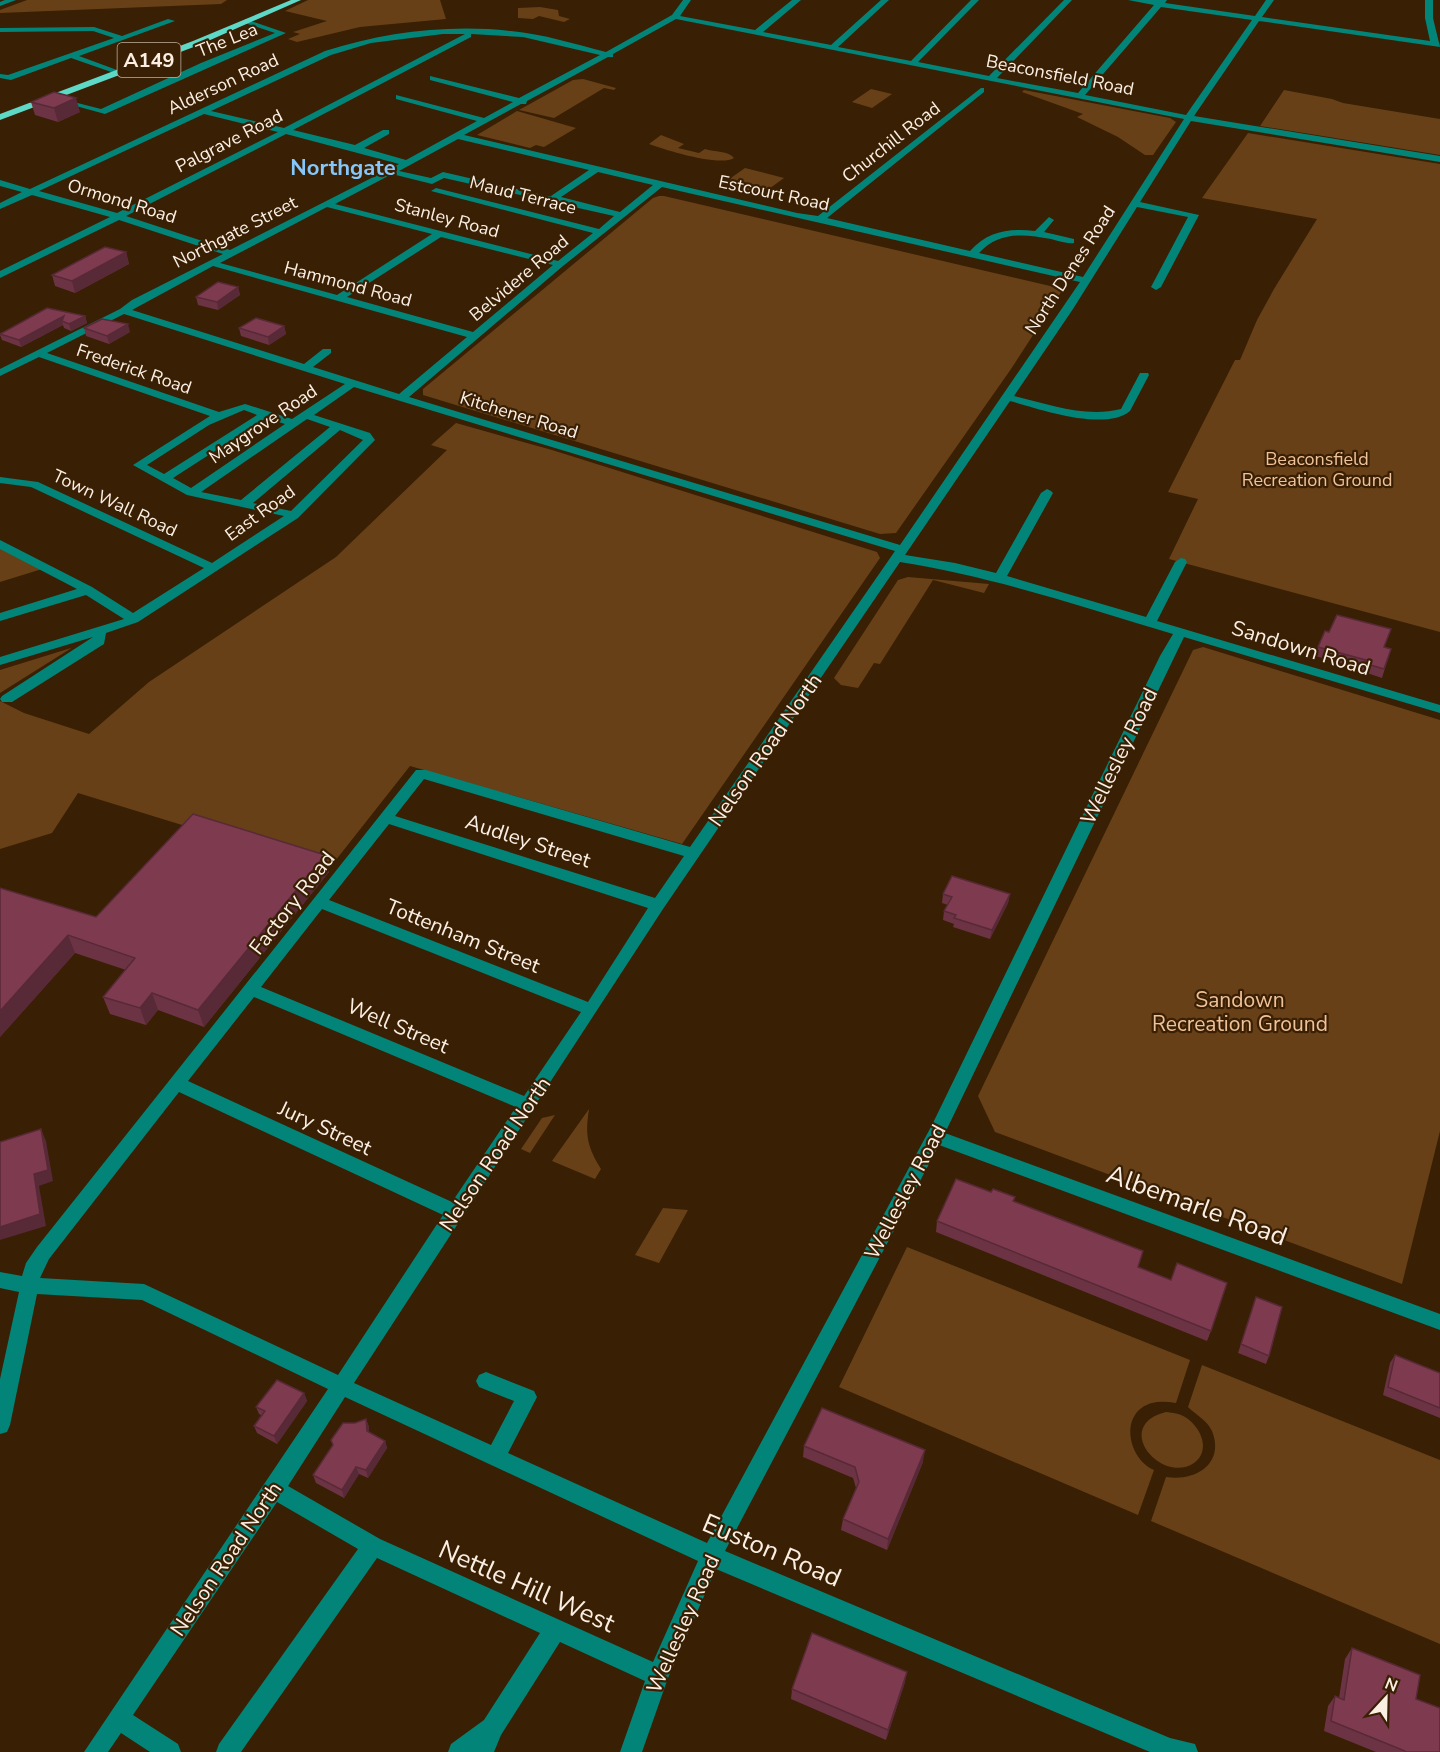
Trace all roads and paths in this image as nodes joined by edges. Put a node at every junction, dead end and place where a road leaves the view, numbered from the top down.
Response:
1 (12, 0) edge
2 (297, 0) edge
3 (687, 0) edge
4 (797, 0) edge
5 (885, 0) edge
6 (975, 0) edge
7 (1068, 0) edge
8 (1132, 0) edge
9 (1270, 0) edge
10 (1430, 0) edge
11 (1162, 2) edge
12 (0, 4) edge
13 (675, 17) junction
14 (1257, 19) junction
15 (171, 21) dead end
16 (248, 21) junction
17 (0, 30) edge
18 (470, 33) junction
19 (757, 33) junction
20 (121, 38) junction
21 (1437, 44) edge
22 (832, 48) junction
23 (610, 55) junction
24 (72, 56) junction
25 (913, 63) junction
26 (114, 72) junction
27 (433, 78) dead end
28 (3, 79) edge
29 (991, 79) junction
30 (981, 90) dead end
31 (1080, 96) junction
32 (49, 97) junction
33 (399, 97) dead end
34 (523, 102) junction
35 (203, 111) junction
36 (0, 117) edge
37 (1190, 117) junction
38 (486, 121) junction
39 (286, 131) junction
40 (386, 132) dead end
41 (456, 136) junction
42 (357, 148) junction
43 (1440, 159) edge
44 (407, 163) junction
45 (596, 169) junction
46 (390, 171) junction
47 (0, 183) edge
48 (659, 185) junction
49 (30, 191) junction
50 (436, 191) dead end
51 (554, 198) junction
52 (326, 204) junction
53 (1134, 204) junction
54 (0, 206) edge
55 (621, 215) junction
56 (117, 216) junction
57 (820, 219) junction
58 (1049, 220) dead end
59 (601, 232) junction
60 (440, 233) junction
61 (1037, 234) junction
62 (1071, 241) dead end
63 (233, 254) junction
64 (972, 255) junction
65 (211, 264) junction
66 (560, 264) junction
67 (0, 274) edge
68 (1085, 280) junction
69 (1156, 287) dead end
70 (339, 298) junction
71 (124, 311) junction
72 (476, 336) junction
73 (327, 351) dead end
74 (38, 354) junction
75 (305, 368) junction
76 (0, 373) edge
77 (1144, 375) dead end
78 (353, 383) junction
79 (1006, 397) junction
80 (401, 398) junction
81 (265, 414) junction
82 (307, 416) junction
83 (220, 417) junction
84 (295, 424) junction
85 (338, 426) junction
86 (164, 479) junction
87 (0, 480) edge
88 (191, 493) junction
89 (1047, 493) dead end
90 (244, 504) junction
91 (294, 515) junction
92 (0, 544) edge
93 (901, 554) junction
94 (1181, 562) dead end
95 (213, 568) junction
96 (1000, 578) junction
97 (88, 590) junction
98 (0, 617) edge
99 (133, 619) junction
100 (1150, 622) junction
101 (100, 631) junction
102 (1182, 632) junction
103 (3, 660) edge
104 (7, 699) dead end
105 (1440, 709) edge
106 (386, 818) junction
107 (693, 853) junction
108 (319, 902) junction
109 (658, 905) junction
110 (250, 989) junction
111 (591, 1010) junction
112 (177, 1084) junction
113 (528, 1105) junction
114 (935, 1136) junction
115 (455, 1212) junction
116 (0, 1280) edge
117 (32, 1286) junction
118 (1440, 1322) edge
119 (486, 1381) dead end
120 (341, 1386) junction
121 (0, 1425) edge
122 (495, 1457) junction
123 (274, 1488) junction
124 (373, 1546) junction
125 (711, 1556) junction
126 (555, 1630) junction
127 (658, 1676) junction
128 (118, 1718) junction
129 (492, 1728) junction
130 (1178, 1751) edge
131 (96, 1752) edge
132 (170, 1752) edge
133 (227, 1752) edge
134 (459, 1752) edge
135 (483, 1752) edge
136 (631, 1752) edge

1 - 12 street
2 - 16 main road, A149
3 - 13 street
4 - 19 street
5 - 22 street
6 - 25 street
7 - 29 street
8 - 11 street
9 - 14 street, North Denes Road
10 - 21 street
11 - 14 street
11 - 31 street
13 - 19 street, Beaconsfield Road
13 - 23 street, Northgate Street
14 - 21 street
14 - 37 street, North Denes Road
15 - 20 street
16 - 26 main road, A149
16 - 32 street, The Lea
17 - 20 street
18 - 23 street, Alderson Road
18 - 35 street, Alderson Road
18 - 39 street, Palgrave Road
19 - 22 street, Beaconsfield Road
20 - 24 street
22 - 25 street, Beaconsfield Road
23 - 34 street, Northgate Street
24 - 26 street
24 - 28 street
25 - 29 street, Beaconsfield Road
26 - 32 main road, A149
27 - 34 street
29 - 31 street, Beaconsfield Road
30 - 57 street, Churchill Road
31 - 37 street, Beaconsfield Road
32 - 36 main road, A149
33 - 38 street
34 - 38 street, Northgate Street
35 - 39 street
35 - 49 street, Alderson Road
37 - 43 street, Beaconsfield Road
37 - 53 street, North Denes Road
38 - 41 street, Northgate Street
39 - 42 street
39 - 56 street, Palgrave Road
40 - 42 street
41 - 44 street, Northgate Street
41 - 45 street, Estcourt Road
42 - 44 street
44 - 46 street, Northgate Street
45 - 48 street, Estcourt Road
45 - 51 street
46 - 51 street
46 - 52 street, Northgate Street
47 - 49 street, Ormond Road
48 - 55 street, Belvidere Road
48 - 57 street, Estcourt Road
49 - 54 street, Alderson Road
49 - 56 street, Ormond Road
50 - 59 street, Maud Terrace
51 - 55 street
52 - 60 street, Stanley Road
52 - 63 street, Northgate Street
53 - 68 street, North Denes Road
53 - 69 street
55 - 59 street, Belvidere Road
56 - 63 street, Ormond Road
56 - 67 street, Palgrave Road
57 - 64 street, Estcourt Road
58 - 61 street
59 - 66 street, Belvidere Road
60 - 66 street, Stanley Road
60 - 70 street
61 - 62 street
61 - 64 street
63 - 65 street, Northgate Street
64 - 68 street, Estcourt Road
65 - 70 street, Hammond Road
65 - 71 street, Northgate Street
66 - 72 street, Belvidere Road
68 - 79 street, North Denes Road
70 - 72 street, Hammond Road
71 - 74 street, Northgate Street
71 - 75 street, Kitchener Road
72 - 80 street, Belvidere Road
73 - 75 street
74 - 76 street, Northgate Street
74 - 83 street, Frederick Road
75 - 78 street, Kitchener Road
77 - 79 street
78 - 80 street, Kitchener Road
78 - 82 street, Maygrove Road
79 - 93 street, North Denes Road
80 - 93 street, Kitchener Road
81 - 83 street
81 - 84 street
81 - 86 street
82 - 84 street, Maygrove Road
82 - 85 street, East Road
83 - 86 street
84 - 88 street, Maygrove Road
85 - 90 street
85 - 91 street, East Road
86 - 88 street
87 - 95 street, Town Wall Road
88 - 90 street
89 - 96 street
90 - 91 street
91 - 95 street, East Road
92 - 97 street
93 - 96 street, Sandown Road
93 - 107 street, Nelson Road North
94 - 100 street
95 - 99 street, East Road
96 - 100 street, Sandown Road
97 - 98 street
97 - 99 street
99 - 101 street, East Road
100 - 102 street, Sandown Road
101 - 103 street, East Road
101 - 104 street, East Road
102 - 105 street, Sandown Road
102 - 114 street, Wellesley Road
106 - 107 street, Factory Road
106 - 108 street, Factory Road
106 - 109 street, Audley Street
107 - 109 street, Nelson Road North
108 - 110 street, Factory Road
108 - 111 street, Tottenham Street
109 - 111 street, Nelson Road North
110 - 112 street, Factory Road
110 - 113 street, Well Street
111 - 113 street, Nelson Road North
112 - 115 street, Jury Street
112 - 117 street, Factory Road
113 - 115 street, Nelson Road North
114 - 118 street, Albemarle Road
114 - 125 street, Wellesley Road
115 - 120 street, Nelson Road North
116 - 117 street, Euston Road
117 - 120 street, Euston Road
117 - 121 street, Factory Road
119 - 122 street
120 - 122 street, Euston Road
120 - 123 street, Nelson Road North
122 - 125 street, Euston Road
123 - 124 street, Nettle Hill West
123 - 128 street, Nelson Road North
124 - 126 street, Nettle Hill West
124 - 133 street
125 - 127 street, Wellesley Road
125 - 130 street, Euston Road
126 - 127 street, Nettle Hill West
126 - 129 street
127 - 136 street, Wellesley Road
128 - 131 street, Nelson Road North
128 - 132 street
129 - 134 street
129 - 135 street

